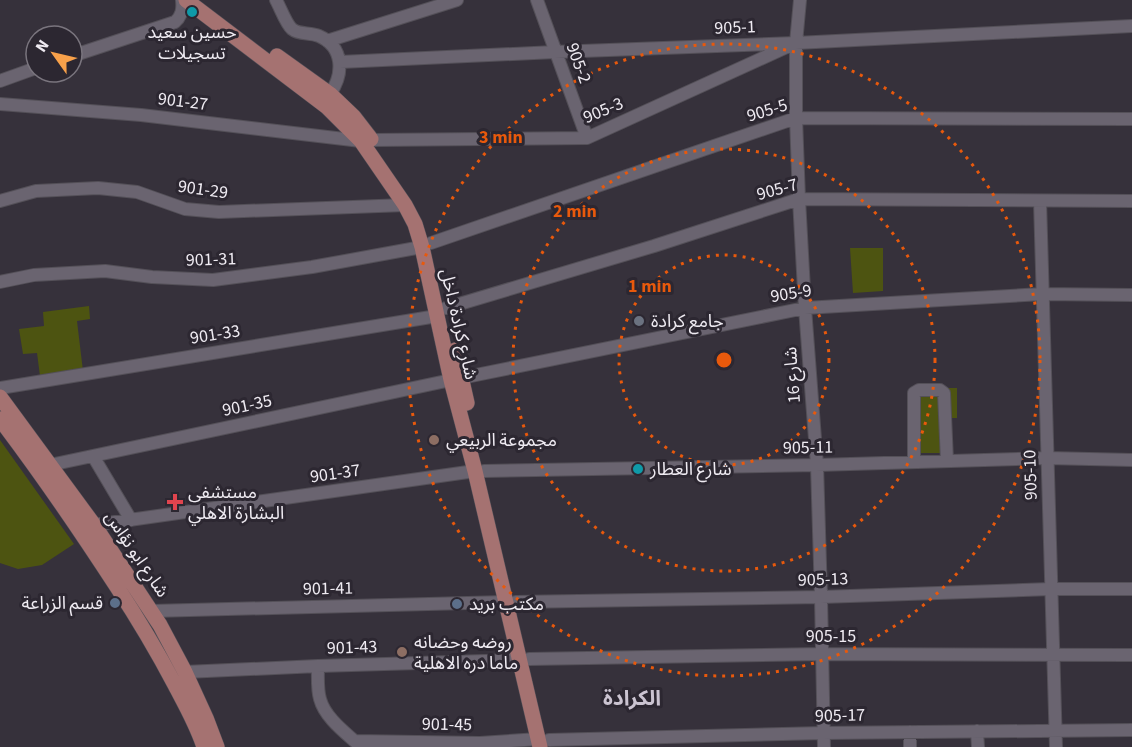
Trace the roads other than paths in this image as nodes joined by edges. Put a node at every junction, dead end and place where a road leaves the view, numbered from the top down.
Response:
1 (184, 0) edge
2 (201, 0) edge
3 (276, 0) edge
4 (457, 0) edge
5 (537, 0) edge
6 (800, 0) edge
7 (1132, 26) edge
8 (327, 41) junction
9 (796, 43) junction
10 (84, 52) edge
11 (555, 52) junction
12 (340, 62) junction
13 (24, 72) edge
14 (0, 81) edge
15 (330, 94) junction
16 (0, 104) edge
17 (796, 118) junction
18 (1132, 118) edge
19 (587, 138) junction
20 (367, 140) junction
21 (799, 199) junction
22 (0, 201) edge
23 (1040, 201) junction
24 (1132, 201) edge
25 (405, 205) junction
26 (426, 245) junction
27 (0, 282) edge
28 (1042, 294) junction
29 (1132, 295) edge
30 (805, 308) junction
31 (441, 312) junction
32 (456, 379) junction
33 (0, 388) edge
34 (0, 397) edge
35 (0, 419) edge
36 (93, 456) junction
37 (1047, 458) junction
38 (1132, 460) edge
39 (947, 461) junction
40 (914, 462) junction
41 (50, 465) junction
42 (817, 465) junction
43 (479, 471) junction
44 (131, 520) junction
45 (94, 525) junction
46 (1051, 589) junction
47 (1132, 589) edge
48 (821, 597) junction
49 (511, 602) junction
50 (152, 611) junction
51 (822, 654) junction
52 (1053, 655) junction
53 (1132, 655) edge
54 (524, 659) junction
55 (318, 666) junction
56 (185, 672) junction
57 (188, 696) junction
58 (1055, 730) junction
59 (1132, 730) edge
60 (977, 731) junction
61 (910, 732) junction
62 (824, 733) junction
63 (545, 743) edge
64 (358, 744) edge
65 (204, 747) edge
66 (217, 747) edge
67 (824, 747) edge
68 (910, 747) edge
69 (978, 747) edge
70 (1056, 747) edge

1 - 10 street
1 - 20 main road, شارع كرادة داخل
2 - 15 main road, شارع كرادة داخل
3 - 8 street
4 - 8 street
5 - 11 street, 905-2
6 - 9 street, شارع 16
7 - 9 street, 905-1
8 - 12 street
9 - 11 street, 905-1
9 - 17 street, شارع 16
9 - 19 street, 905-3
11 - 12 street, 905-1
11 - 19 street, 905-2
12 - 15 street
13 - 14 street
15 - 20 main road, شارع كرادة داخل
16 - 20 street, 901-27
17 - 18 street, 905-5
17 - 21 street, شارع 16
17 - 26 street, 905-5
19 - 20 street, 905-3
20 - 25 main road, شارع كرادة داخل
20 - 26 main road, شارع كرادة داخل
21 - 23 street, 905-7
21 - 30 street, شارع 16
21 - 31 street, 905-7
22 - 25 street, 901-29
23 - 24 street, 905-7
23 - 28 street, 905-10
25 - 26 main road, شارع كرادة داخل
26 - 27 street, 901-31
26 - 31 main road, شارع كرادة داخل
28 - 29 street, 905-9
28 - 30 street, 905-9
28 - 37 street, 905-10
30 - 32 street, 905-9
30 - 42 street, شارع 16
31 - 32 main road, شارع كرادة داخل
31 - 33 street, 901-33
32 - 36 street, 901-35
32 - 43 main road, شارع كرادة داخل
34 - 41 main road, شارع ابو نؤاس
35 - 57 main road, شارع ابو نؤاس
36 - 41 street, 901-35
36 - 44 street
37 - 38 street, 905-11
37 - 39 street, 905-11
37 - 46 street, 905-10
39 - 40 street, 905-11
39 - 40 street
40 - 42 street, 905-11
41 - 45 main road, شارع ابو نؤاس
42 - 43 street, 905-11
42 - 48 street, شارع 16
43 - 44 street, 901-37
43 - 49 main road, شارع كرادة داخل
44 - 45 street, 901-37
45 - 50 main road, شارع ابو نؤاس
46 - 47 street, 905-13
46 - 48 street, 905-13
46 - 52 street, 905-10
48 - 49 street, 905-13
48 - 51 street, شارع 16
49 - 50 street, 901-41
49 - 54 main road, شارع كرادة داخل
50 - 56 main road, شارع ابو نؤاس
51 - 52 street, 905-15
51 - 54 street, 905-15
51 - 62 street, شارع 16
52 - 53 street, 905-15
52 - 58 street, 905-10
54 - 55 street, 901-43
54 - 63 main road, شارع كرادة داخل
55 - 56 street, 901-43
55 - 64 street
56 - 57 main road, شارع ابو نؤاس
57 - 65 main road, شارع ابو نؤاس
57 - 66 main road, شارع ابو نؤاس
58 - 59 street, 905-17
58 - 60 street, 905-17
58 - 70 street, 905-10
60 - 61 street, 905-17
60 - 69 street
61 - 62 street, 905-17
61 - 68 street
62 - 63 street, 905-17
62 - 67 street, شارع 16
63 - 64 street, 901-45

